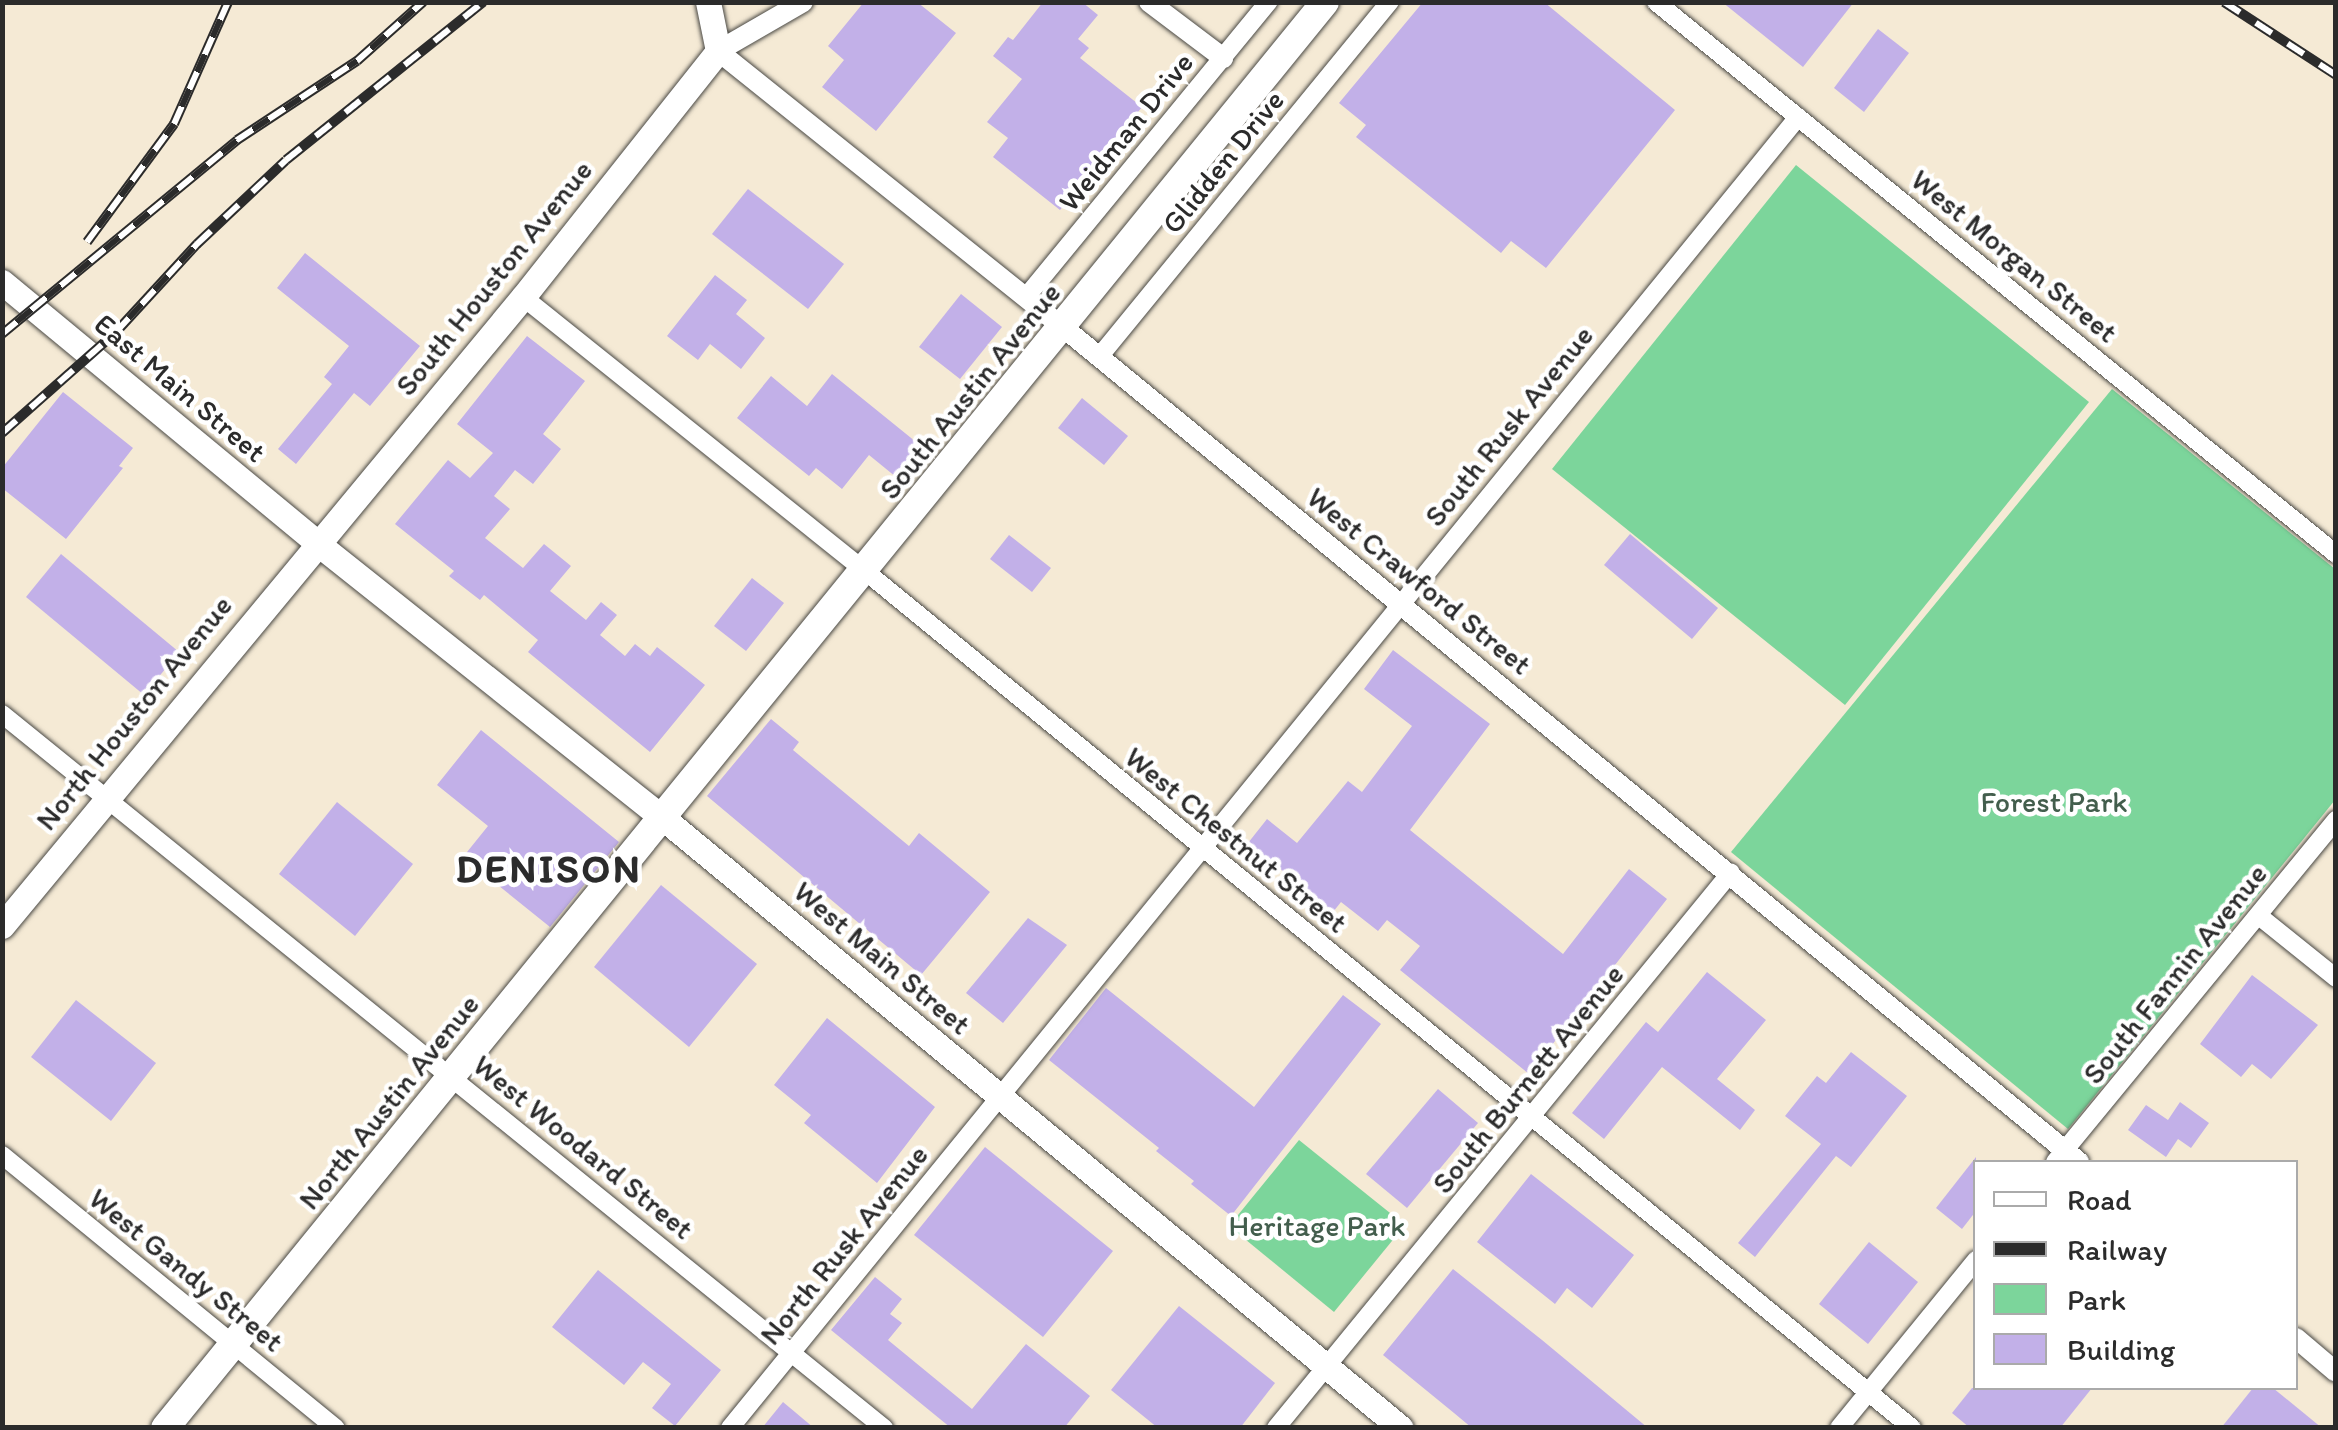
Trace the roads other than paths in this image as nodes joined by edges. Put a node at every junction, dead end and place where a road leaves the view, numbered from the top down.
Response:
1 (708, 2) edge
2 (803, 2) edge
3 (1149, 2) edge
4 (1268, 2) edge
5 (1325, 2) edge
6 (1390, 2) edge
7 (1656, 2) edge
8 (718, 51) junction
9 (1222, 58) junction
10 (1798, 117) junction
11 (2, 282) edge
12 (523, 297) junction
13 (1026, 297) junction
14 (1064, 328) junction
15 (1099, 357) junction
16 (317, 542) junction
17 (2336, 554) edge
18 (865, 570) junction
19 (1400, 605) junction
20 (2, 714) edge
21 (108, 796) junction
22 (663, 818) junction
23 (2336, 820) edge
24 (1201, 848) junction
25 (1731, 872) junction
26 (2259, 916) junction
27 (2, 926) edge
28 (2336, 978) edge
29 (452, 1076) junction
30 (1000, 1098) junction
31 (1533, 1117) junction
32 (2, 1155) edge
33 (2066, 1159) edge
34 (1973, 1264) edge
35 (2298, 1340) edge
36 (234, 1344) junction
37 (792, 1353) junction
38 (1328, 1365) junction
39 (2336, 1372) edge
40 (1867, 1392) junction
41 (165, 1428) edge
42 (335, 1428) edge
43 (730, 1428) edge
44 (884, 1428) edge
45 (1276, 1428) edge
46 (1401, 1428) edge
47 (1839, 1428) edge
48 (1912, 1428) edge

1 - 8 main road
2 - 8 street
3 - 9 street
4 - 9 street, Weidman Drive
5 - 14 highway, South Austin Avenue
6 - 15 street, Glidden Drive
7 - 10 street, West Morgan Street
8 - 12 main road, South Houston Avenue
8 - 13 street, West Crawford Street
9 - 13 street, Weidman Drive
10 - 17 street, West Morgan Street
10 - 19 street, South Rusk Avenue
11 - 16 main road, East Main Street
12 - 16 main road, South Houston Avenue
12 - 18 street, West Chestnut Street
13 - 14 street, West Crawford Street
14 - 15 street, West Crawford Street
14 - 18 highway, South Austin Avenue
15 - 19 street, West Crawford Street
16 - 21 main road, North Houston Avenue
16 - 22 main road, West Main Street
18 - 22 highway, South Austin Avenue
18 - 24 street, West Chestnut Street
19 - 24 street, South Rusk Avenue
19 - 25 street, West Crawford Street
20 - 21 street, West Woodard Street
21 - 27 main road, North Houston Avenue
21 - 29 street, West Woodard Street
22 - 29 highway, North Austin Avenue
22 - 30 main road, West Main Street
23 - 26 street, South Fannin Avenue
24 - 30 street, South Rusk Avenue
24 - 31 street, West Chestnut Street
25 - 31 street, South Burnett Avenue
25 - 33 street, West Crawford Street
26 - 28 street
26 - 33 street, South Fannin Avenue
29 - 36 highway, North Austin Avenue
29 - 37 street, West Woodard Street
30 - 37 street, North Rusk Avenue
30 - 38 main road, West Main Street
31 - 38 street, South Burnett Avenue
31 - 40 street, West Chestnut Street
32 - 36 street, West Gandy Street
34 - 40 street
35 - 39 street
36 - 41 highway, North Austin Avenue
36 - 42 street, West Gandy Street
37 - 43 street, North Rusk Avenue
37 - 44 street, West Woodard Street
38 - 45 street, South Burnett Avenue
38 - 46 main road, West Main Street
40 - 47 street
40 - 48 street, West Chestnut Street

